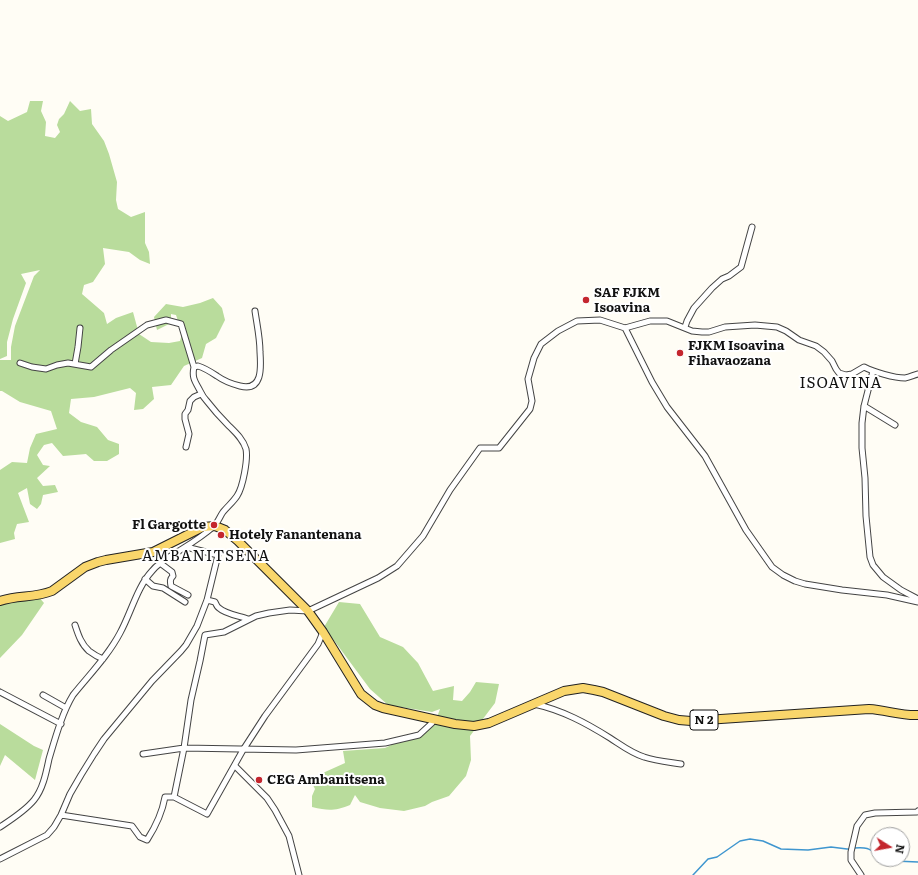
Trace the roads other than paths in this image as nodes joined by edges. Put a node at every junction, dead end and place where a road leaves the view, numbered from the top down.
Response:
1 (752, 227) dead end
2 (255, 311) dead end
3 (685, 327) junction
4 (80, 328) dead end
5 (625, 328) junction
6 (20, 363) dead end
7 (75, 364) junction
8 (194, 367) junction
9 (873, 371) junction
10 (918, 374) edge
11 (201, 394) junction
12 (864, 406) junction
13 (895, 425) dead end
14 (186, 447) dead end
15 (215, 526) junction
16 (186, 547) junction
17 (160, 563) junction
18 (145, 580) junction
19 (188, 595) dead end
20 (207, 600) junction
21 (0, 601) edge
22 (918, 601) edge
23 (184, 602) dead end
24 (308, 611) junction
25 (248, 619) junction
26 (75, 626) dead end
27 (323, 632) junction
28 (103, 659) junction
29 (0, 692) edge
30 (43, 695) dead end
31 (533, 704) junction
32 (66, 708) junction
33 (918, 715) edge
34 (434, 719) junction
35 (61, 724) junction
36 (184, 748) junction
37 (243, 750) junction
38 (143, 754) dead end
39 (680, 764) dead end
40 (235, 766) junction
41 (174, 797) junction
42 (918, 811) edge
43 (61, 816) junction
44 (0, 827) edge
45 (0, 859) edge
46 (299, 875) edge
47 (861, 875) edge

1 - 3 street
2 - 8 street
3 - 5 street
3 - 9 street
4 - 7 street
5 - 22 street
5 - 24 street
6 - 7 street
7 - 8 street
8 - 11 street
9 - 10 street
9 - 12 street
11 - 14 street
11 - 15 street
12 - 13 street
12 - 22 street
15 - 16 street
15 - 21 main road
15 - 24 main road, N 2
16 - 17 street
16 - 20 street
17 - 18 street
17 - 19 street
18 - 23 street
18 - 28 street
20 - 25 street
20 - 43 street
24 - 25 street
24 - 27 main road, N 2
25 - 36 street
26 - 28 street
27 - 34 main road, N 2
27 - 37 street
28 - 32 street
29 - 35 street
30 - 32 street
31 - 33 main road, N 2
31 - 34 main road, N 2
31 - 39 street
32 - 35 street
34 - 37 street
35 - 44 street
36 - 37 street
36 - 38 street
36 - 41 street
37 - 40 street
40 - 41 street
40 - 46 street
41 - 43 street
42 - 47 street
43 - 45 street

